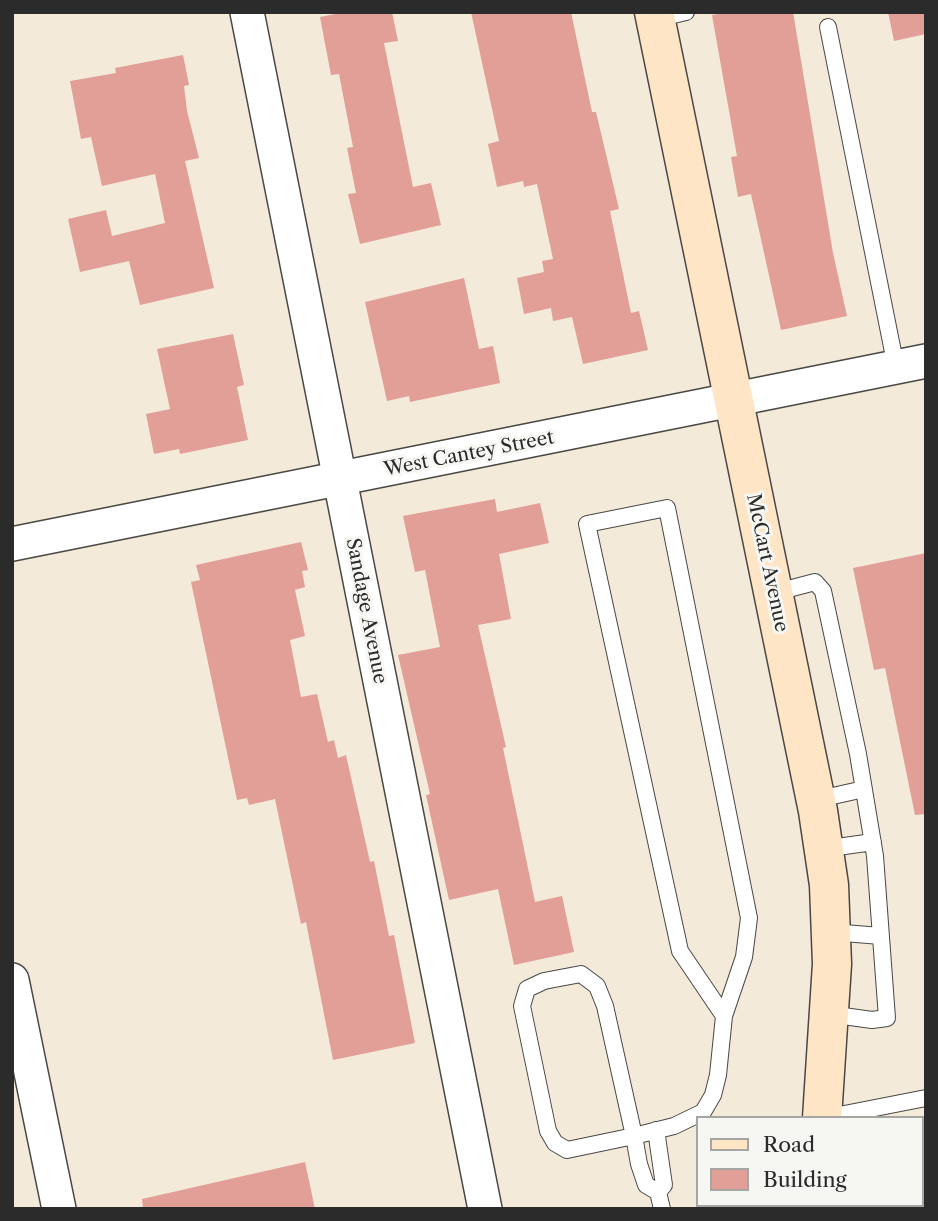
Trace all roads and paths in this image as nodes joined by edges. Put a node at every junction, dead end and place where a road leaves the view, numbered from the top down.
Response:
1 (247, 12) edge
2 (665, 15) edge
3 (828, 27) dead end
4 (911, 364) edge
5 (734, 400) junction
6 (340, 480) junction
7 (12, 544) edge
8 (773, 593) junction
9 (864, 789) junction
10 (815, 800) junction
11 (873, 842) junction
12 (823, 849) junction
13 (831, 932) junction
14 (881, 936) junction
15 (12, 979) edge
16 (829, 1014) junction
17 (724, 1016) junction
18 (926, 1098) edge
19 (823, 1116) edge
20 (833, 1116) edge
21 (656, 1130) junction
22 (634, 1136) junction
23 (660, 1200) edge
24 (60, 1209) edge
25 (485, 1209) edge

1 - 6 street, Sandage Avenue
2 - 5 street, McCart Avenue
3 - 4 lane
4 - 5 street, West Cantey Street
5 - 6 street, West Cantey Street
5 - 8 street, McCart Avenue
6 - 7 street, West Cantey Street
6 - 25 street, Sandage Avenue
8 - 9 lane
8 - 10 street, McCart Avenue
9 - 10 lane
9 - 11 lane
10 - 12 street, McCart Avenue
11 - 12 lane
11 - 14 lane
12 - 13 street, McCart Avenue
13 - 14 lane
13 - 16 street, McCart Avenue
14 - 16 lane
15 - 24 street
16 - 19 street, McCart Avenue
17 - 17 lane
17 - 21 lane
18 - 20 lane
21 - 22 lane
21 - 23 lane
22 - 22 lane
22 - 23 lane

